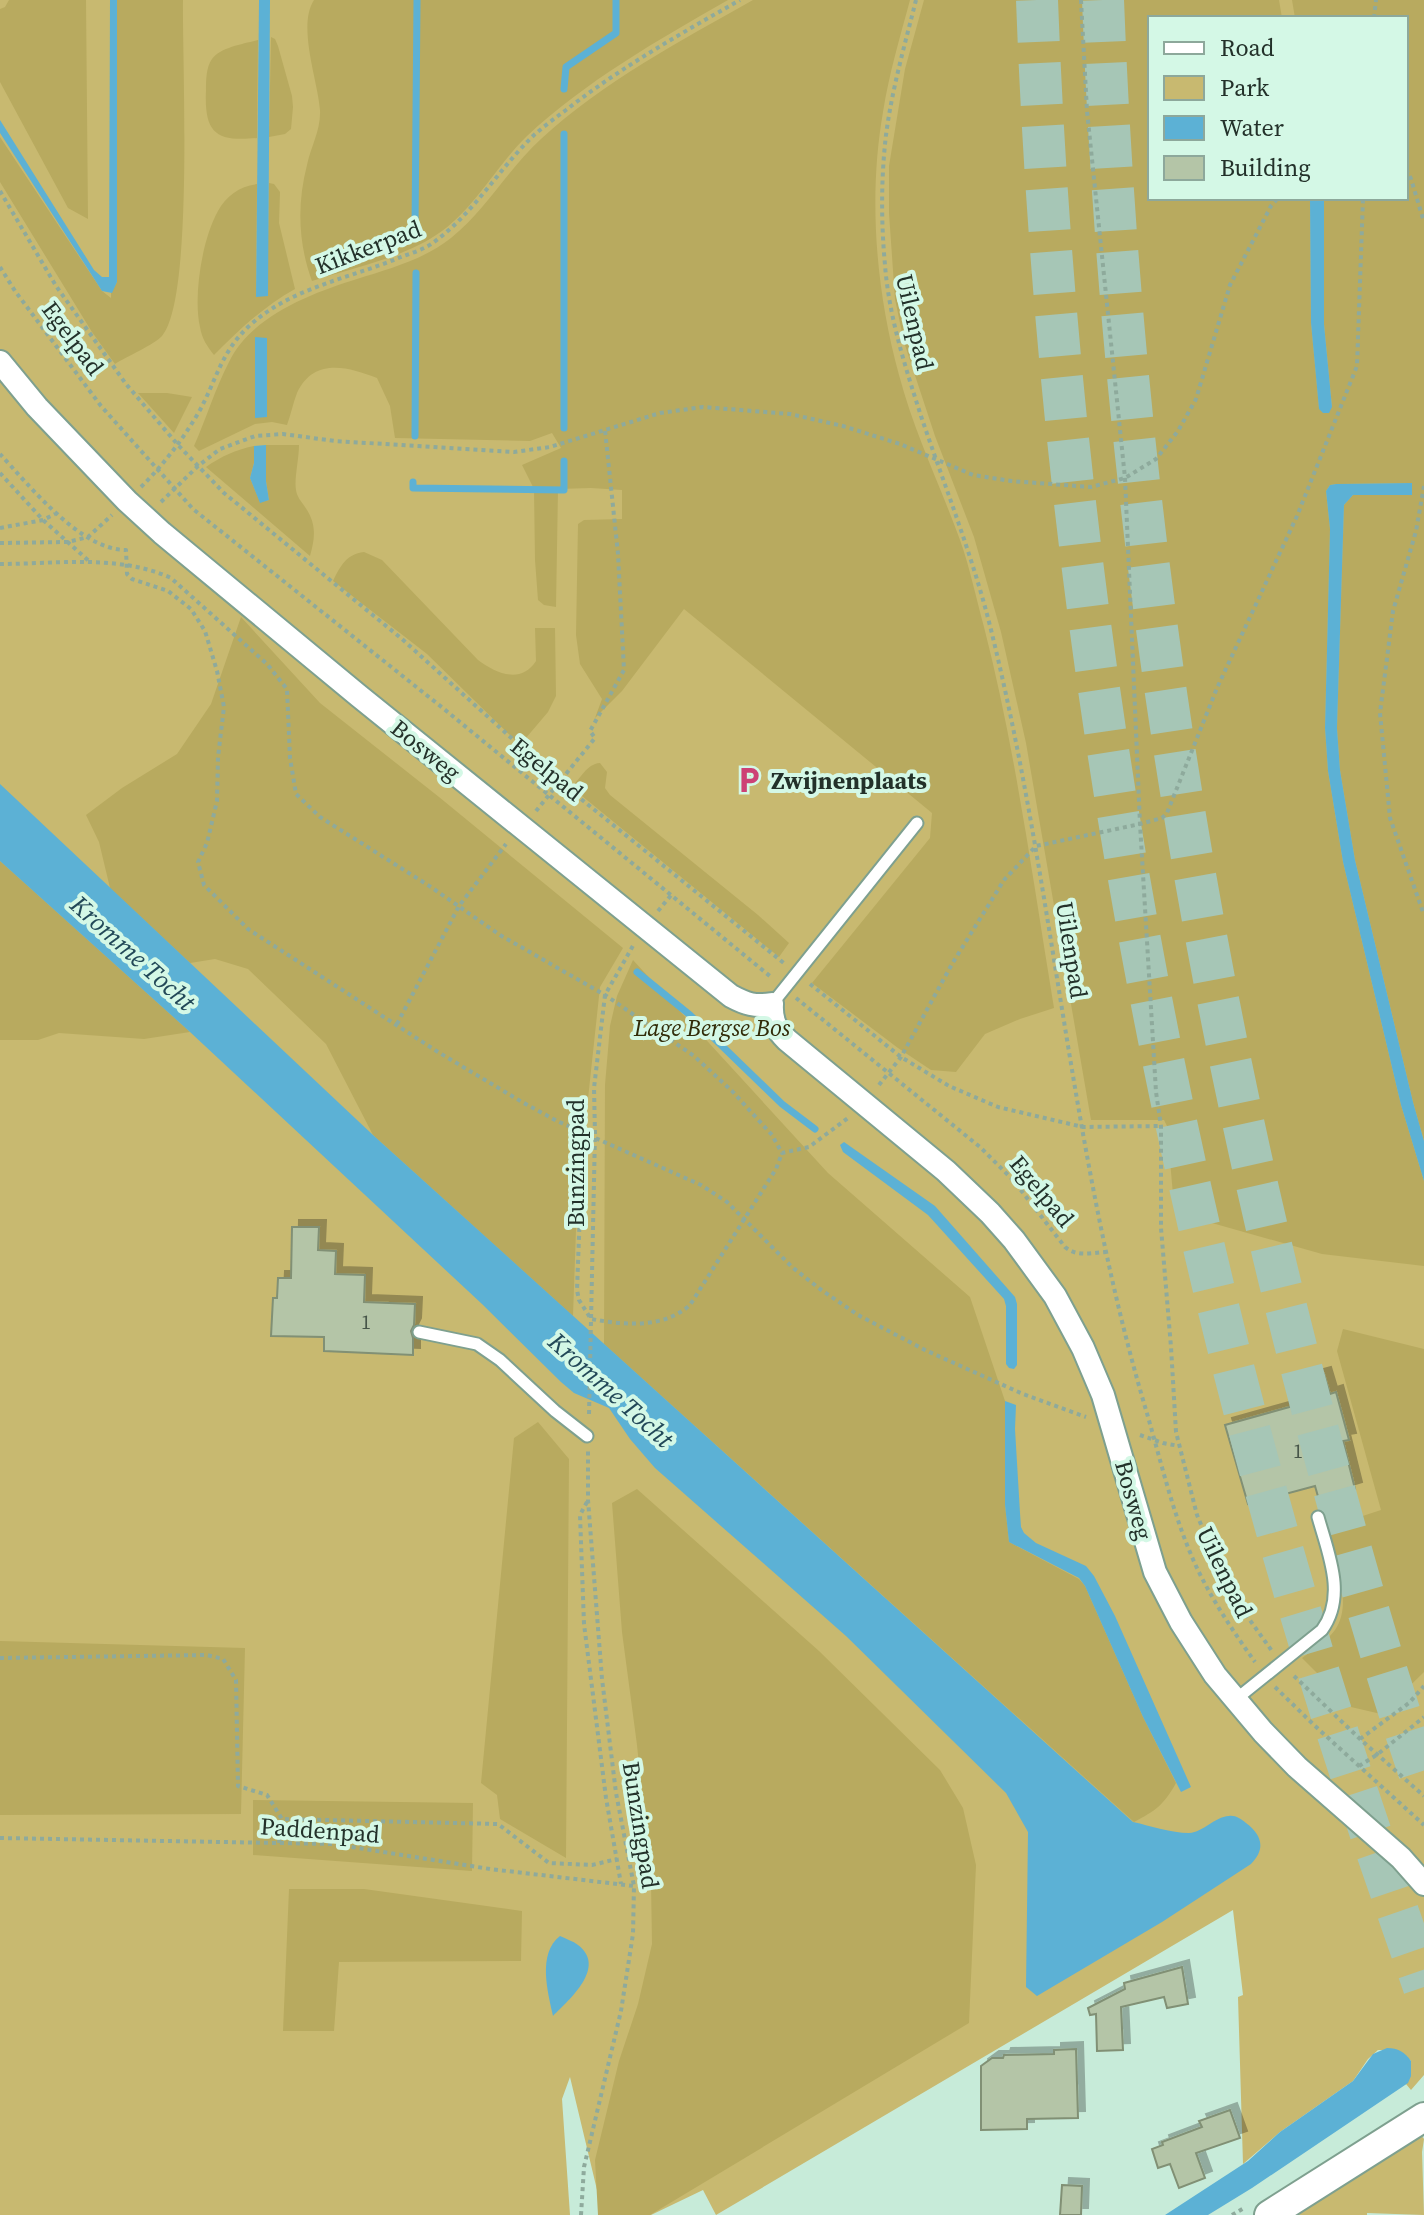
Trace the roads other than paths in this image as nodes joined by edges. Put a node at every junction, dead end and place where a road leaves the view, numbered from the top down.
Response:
1 (0, 362) edge
2 (917, 823) dead end
3 (778, 996) junction
4 (419, 1332) dead end
5 (587, 1436) road end
6 (1318, 1517) dead end
7 (1235, 1700) junction
8 (1424, 1884) edge
9 (1423, 2116) edge
10 (1269, 2215) edge

1 - 3 street, Bosweg
2 - 3 lane
3 - 7 street, Bosweg
4 - 5 lane
6 - 7 lane
7 - 8 street, Bosweg
9 - 10 street

